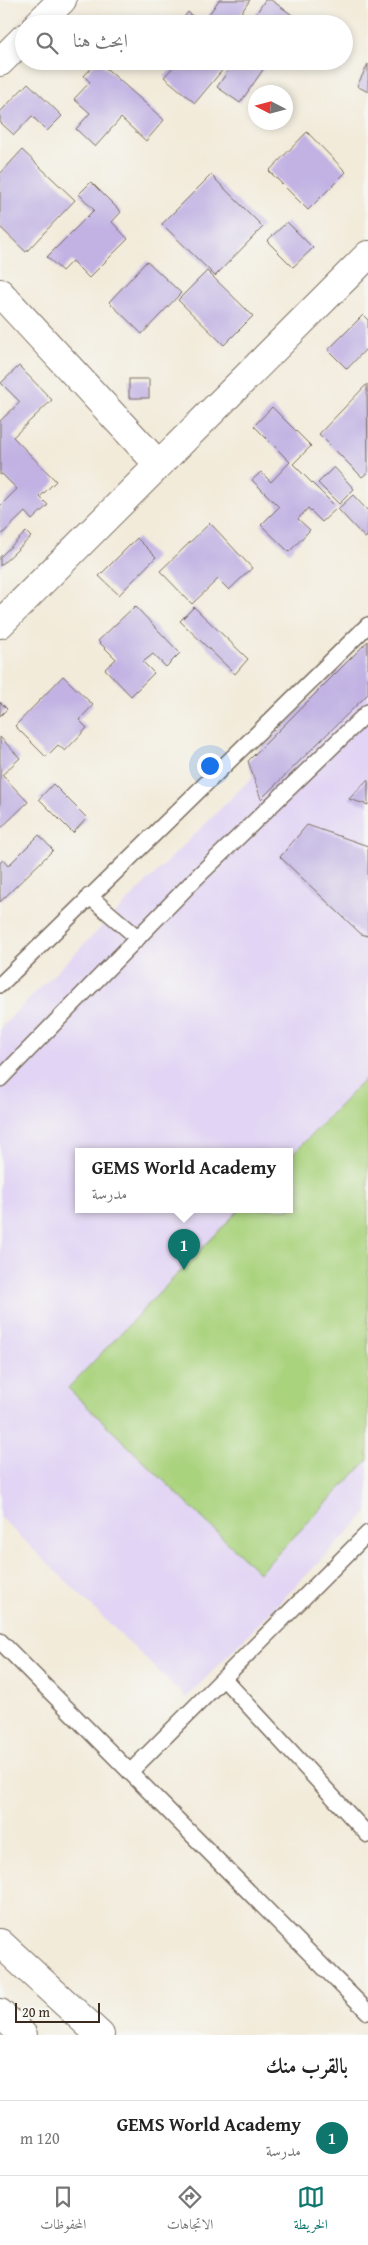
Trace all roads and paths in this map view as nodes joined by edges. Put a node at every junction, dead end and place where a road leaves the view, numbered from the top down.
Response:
1 (62, 0) edge
2 (47, 15) edge
3 (15, 47) edge
4 (0, 62) edge
5 (368, 255) edge
6 (0, 293) edge
7 (158, 464) junction
8 (0, 624) edge
9 (368, 625) edge
10 (368, 712) edge
11 (90, 896) junction
12 (138, 938) junction
13 (0, 985) edge
14 (0, 1079) edge
15 (368, 1533) edge
16 (0, 1642) edge
17 (224, 1679) junction
18 (130, 1772) junction
19 (368, 1835) edge
20 (0, 1943) edge
21 (0, 2012) edge
22 (368, 2012) edge
23 (23, 2035) edge
24 (100, 2035) edge

1 - 2 main road
3 - 4 main road
5 - 7 main road
6 - 7 main road
7 - 8 main road
9 - 11 lane
10 - 12 lane
11 - 12 lane
11 - 13 lane
12 - 14 lane
15 - 17 lane
16 - 18 lane
17 - 18 lane
17 - 19 lane
18 - 22 lane
20 - 24 main road
21 - 23 main road

